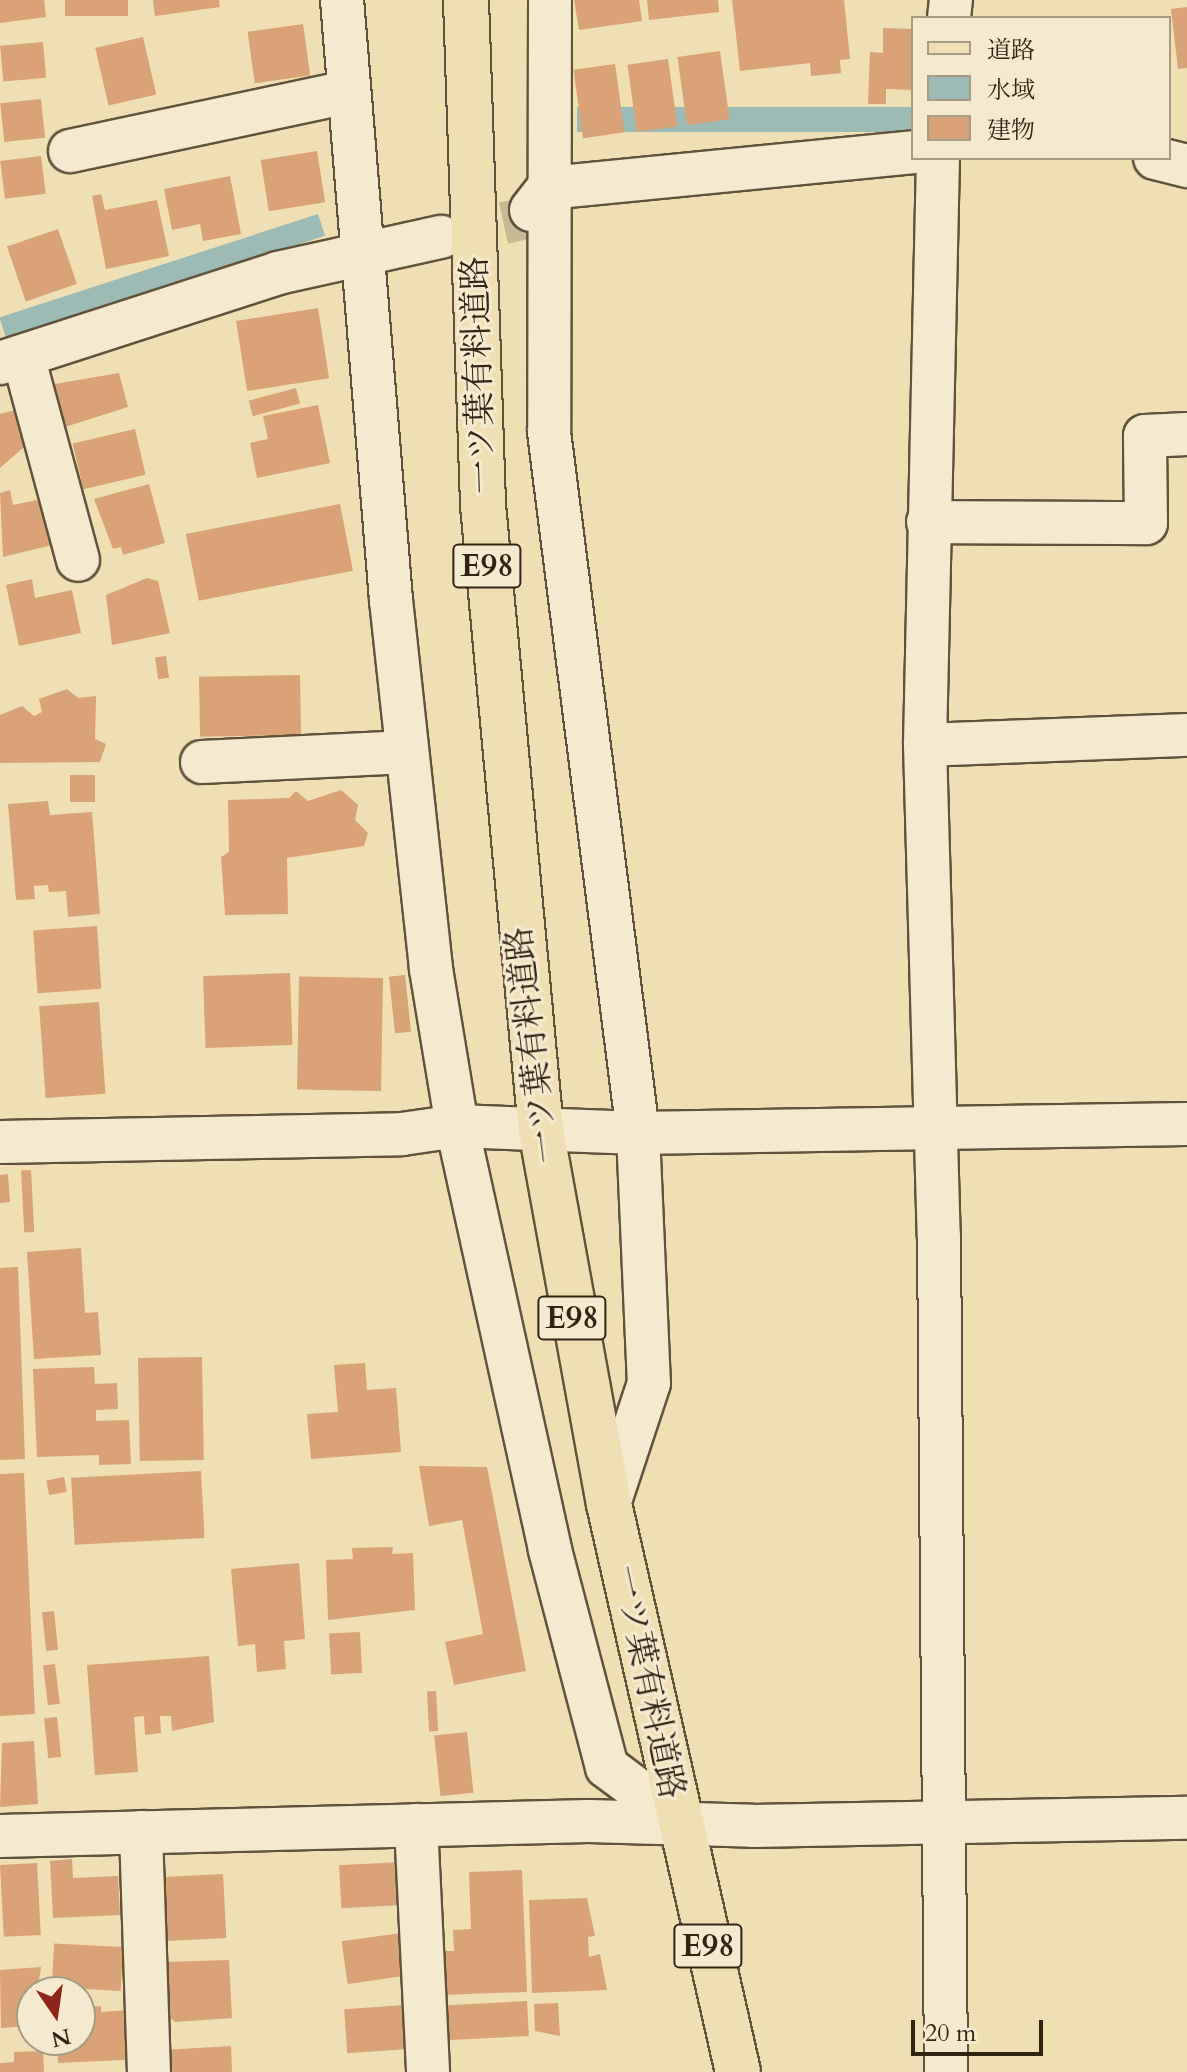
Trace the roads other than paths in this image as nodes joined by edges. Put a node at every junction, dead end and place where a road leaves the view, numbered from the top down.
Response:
1 (342, 0) edge
2 (466, 0) edge
3 (550, 0) edge
4 (348, 92) junction
5 (70, 151) dead end
6 (911, 152) edge
7 (938, 160) edge
8 (1163, 160) edge
9 (1187, 166) edge
10 (537, 203) junction
11 (441, 237) tunnel mouth
12 (359, 252) junction
13 (12, 359) edge
14 (1187, 434) edge
15 (928, 522) junction
16 (78, 560) dead end
17 (1187, 735) edge
18 (925, 745) junction
19 (407, 752) junction
20 (202, 762) dead end
21 (1187, 1124) edge
22 (457, 1126) junction
23 (934, 1128) junction
24 (541, 1130) junction
25 (638, 1133) junction
26 (0, 1142) edge
27 (609, 1504) junction
28 (1187, 1818) edge
29 (678, 1820) junction
30 (942, 1823) junction
31 (416, 1825) junction
32 (141, 1832) junction
33 (0, 1836) edge
34 (149, 2072) edge
35 (428, 2072) edge
36 (738, 2072) edge
37 (946, 2072) edge

1 - 4 street
2 - 24 main road, 一ツ葉有料道路 / E98
3 - 10 street
4 - 5 street
4 - 12 street
6 - 10 street
7 - 15 street
8 - 9 street
10 - 25 street
11 - 12 street
12 - 13 street
12 - 19 street
13 - 16 street
14 - 15 street
15 - 18 street
17 - 18 street
18 - 23 street
19 - 20 street
19 - 22 street
21 - 23 street
22 - 24 street
22 - 26 street
22 - 29 street
23 - 25 street
23 - 30 street
24 - 25 street
24 - 27 main road, 一ツ葉有料道路 / E98
25 - 27 street
27 - 29 main road, 一ツ葉有料道路 / E98
28 - 30 street
29 - 30 street
29 - 31 street
29 - 36 main road, 一ツ葉有料道路 / E98
30 - 37 street
31 - 32 street
31 - 35 street
32 - 33 street
32 - 34 street

